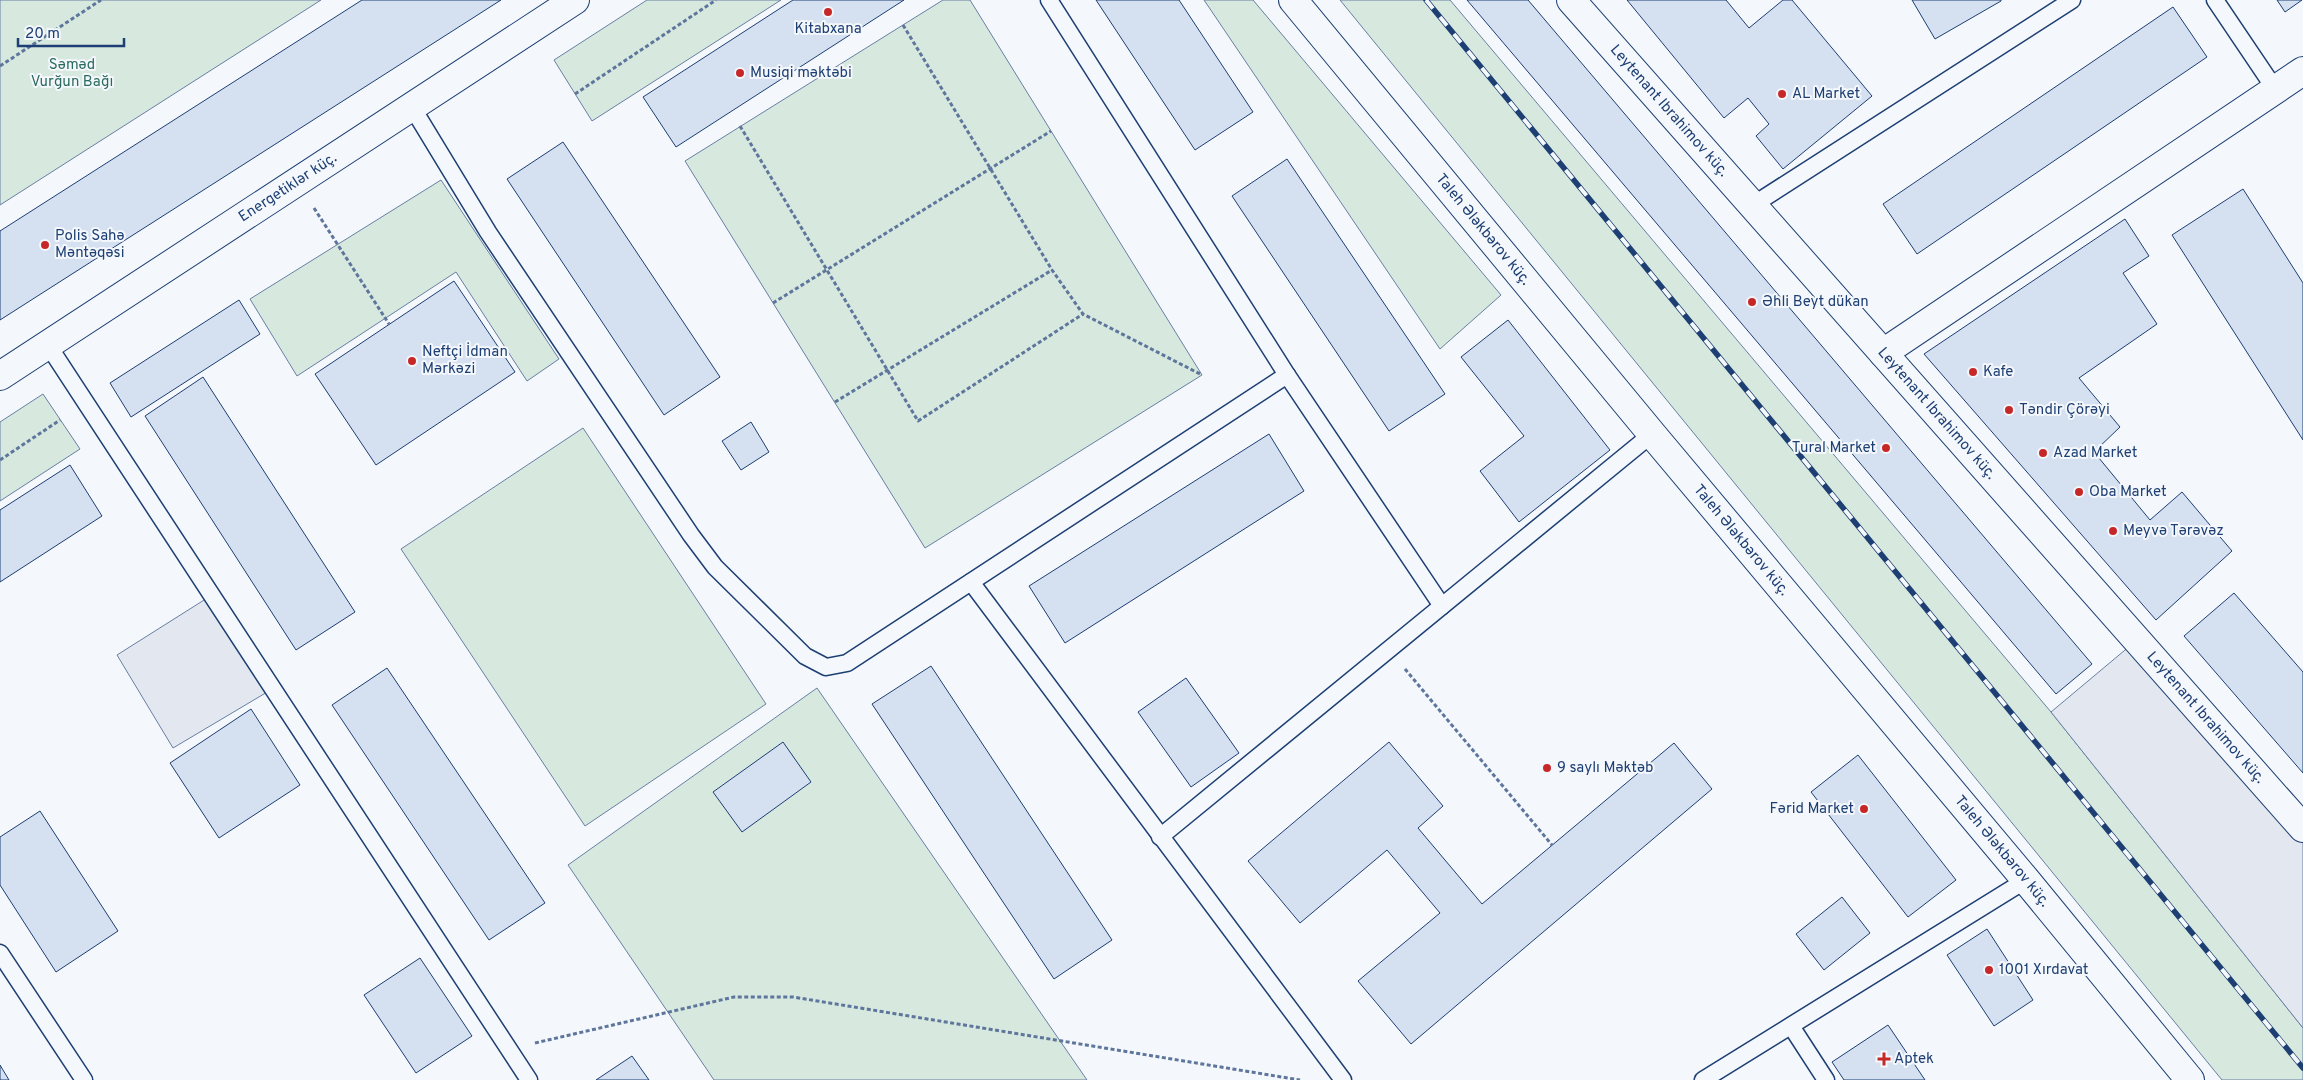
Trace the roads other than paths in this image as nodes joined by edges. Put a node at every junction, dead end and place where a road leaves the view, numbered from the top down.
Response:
1 (575, 0) edge
2 (1049, 0) edge
3 (1293, 0) edge
4 (1571, 0) edge
5 (2215, 0) edge
6 (2064, 2) edge
7 (2303, 70) edge
8 (2276, 89) junction
9 (412, 106) junction
10 (1753, 205) junction
11 (48, 345) junction
12 (1883, 353) junction
13 (1287, 375) junction
14 (0, 376) edge
15 (1652, 434) junction
16 (971, 582) junction
17 (1442, 606) junction
18 (2303, 828) edge
19 (1160, 837) junction
20 (2026, 880) junction
21 (0, 953) edge
22 (1791, 1026) junction
23 (84, 1080) edge
24 (529, 1080) edge
25 (1343, 1080) edge
26 (1703, 1080) edge
27 (1826, 1080) edge
28 (2190, 1080) edge

1 - 9 street, Energetiklər küç.
2 - 13 lane
3 - 15 street, Taleh Ələkbərov küç.
4 - 10 street, Leytenant Ibrahimov küç.
5 - 8 lane
6 - 10 lane
7 - 8 street
8 - 12 street
9 - 11 street, Energetiklər küç.
9 - 16 lane
10 - 12 street, Leytenant Ibrahimov küç.
11 - 14 street, Energetiklər küç.
11 - 24 lane
12 - 18 street, Leytenant Ibrahimov küç.
13 - 16 lane
13 - 17 lane
15 - 17 lane
15 - 20 street, Taleh Ələkbərov küç.
16 - 19 lane
17 - 19 lane
19 - 25 lane
20 - 22 lane
20 - 28 street, Taleh Ələkbərov küç.
21 - 23 lane
22 - 26 lane
22 - 27 lane

